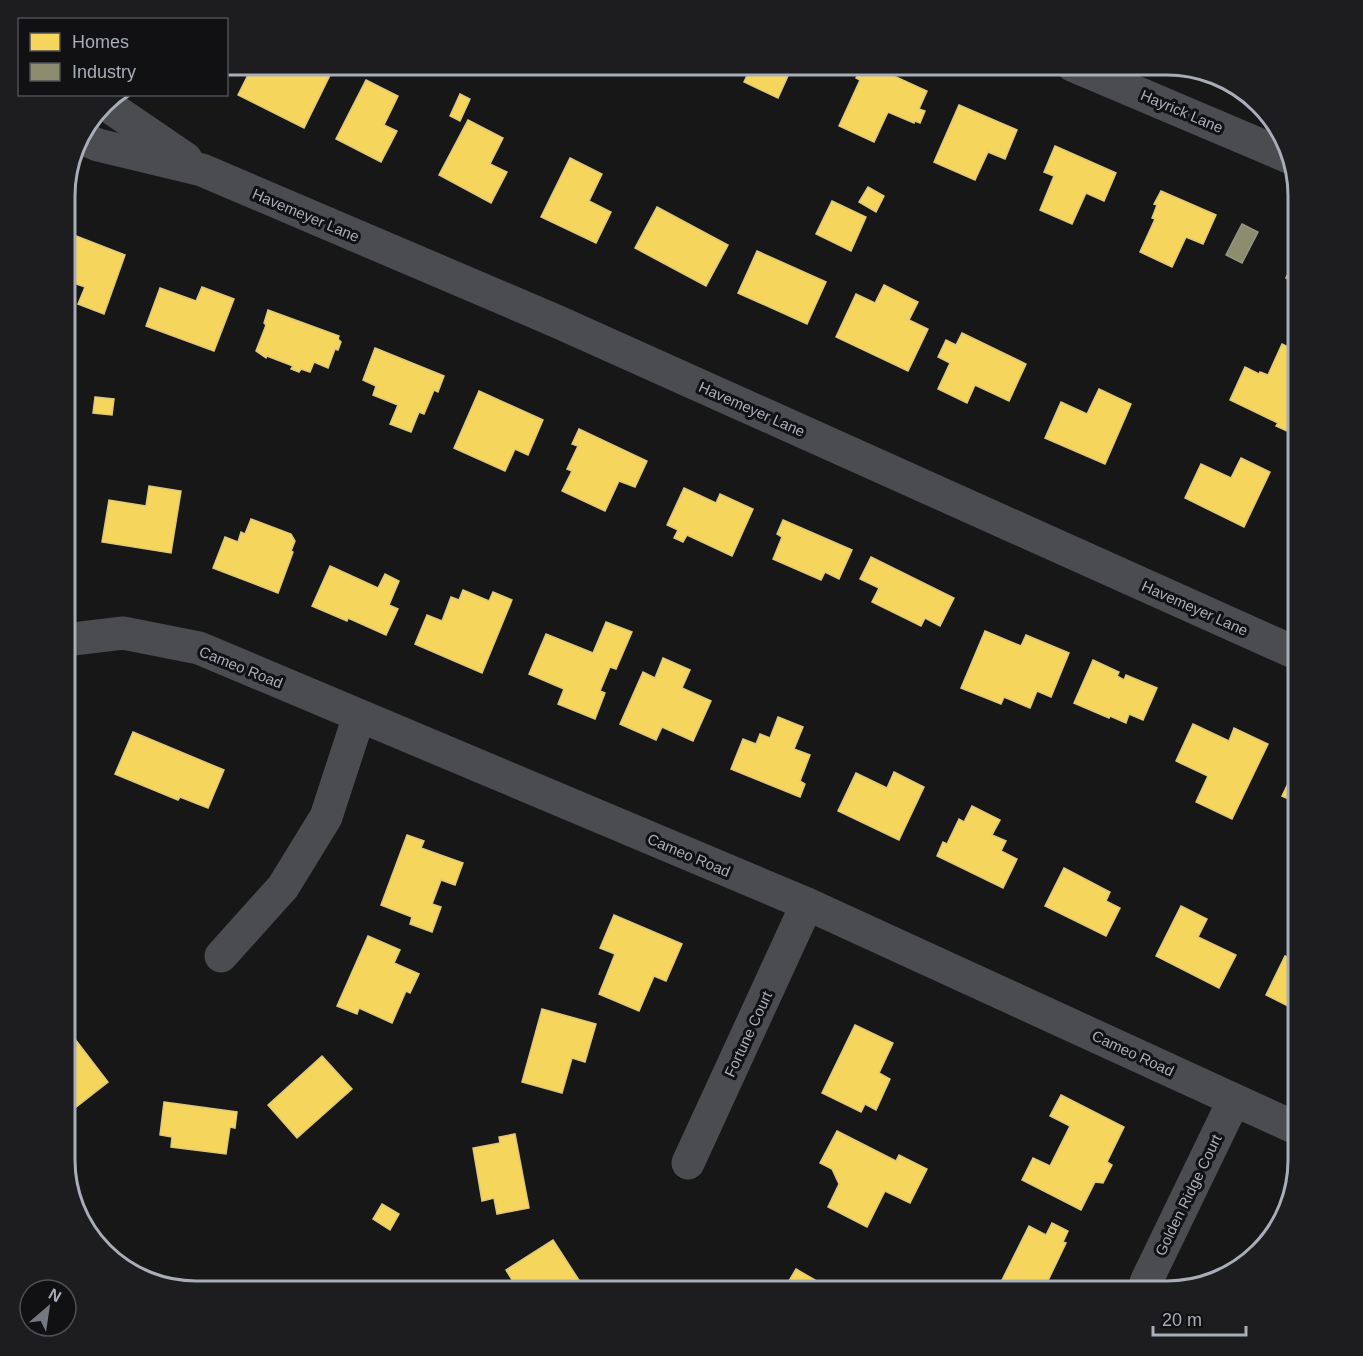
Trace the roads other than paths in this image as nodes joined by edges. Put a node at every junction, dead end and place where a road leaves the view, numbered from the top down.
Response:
1 (1096, 75) edge
2 (112, 109) edge
3 (88, 141) edge
4 (1281, 154) edge
5 (202, 170) junction
6 (75, 639) edge
7 (1288, 649) edge
8 (360, 716) junction
9 (807, 904) junction
10 (221, 956) dead end
11 (1234, 1100) junction
12 (1288, 1124) edge
13 (688, 1163) dead end
14 (1146, 1281) edge

1 - 4 street, Hayrick Lane
2 - 5 street, Havemeyer Lane
3 - 5 street, Havemeyer Lane
5 - 7 street, Havemeyer Lane
6 - 8 street, Cameo Road
8 - 9 street, Cameo Road
8 - 10 street
9 - 11 street, Cameo Road
9 - 13 street, Fortune Court
11 - 12 street, Cameo Road
11 - 14 street, Golden Ridge Court

